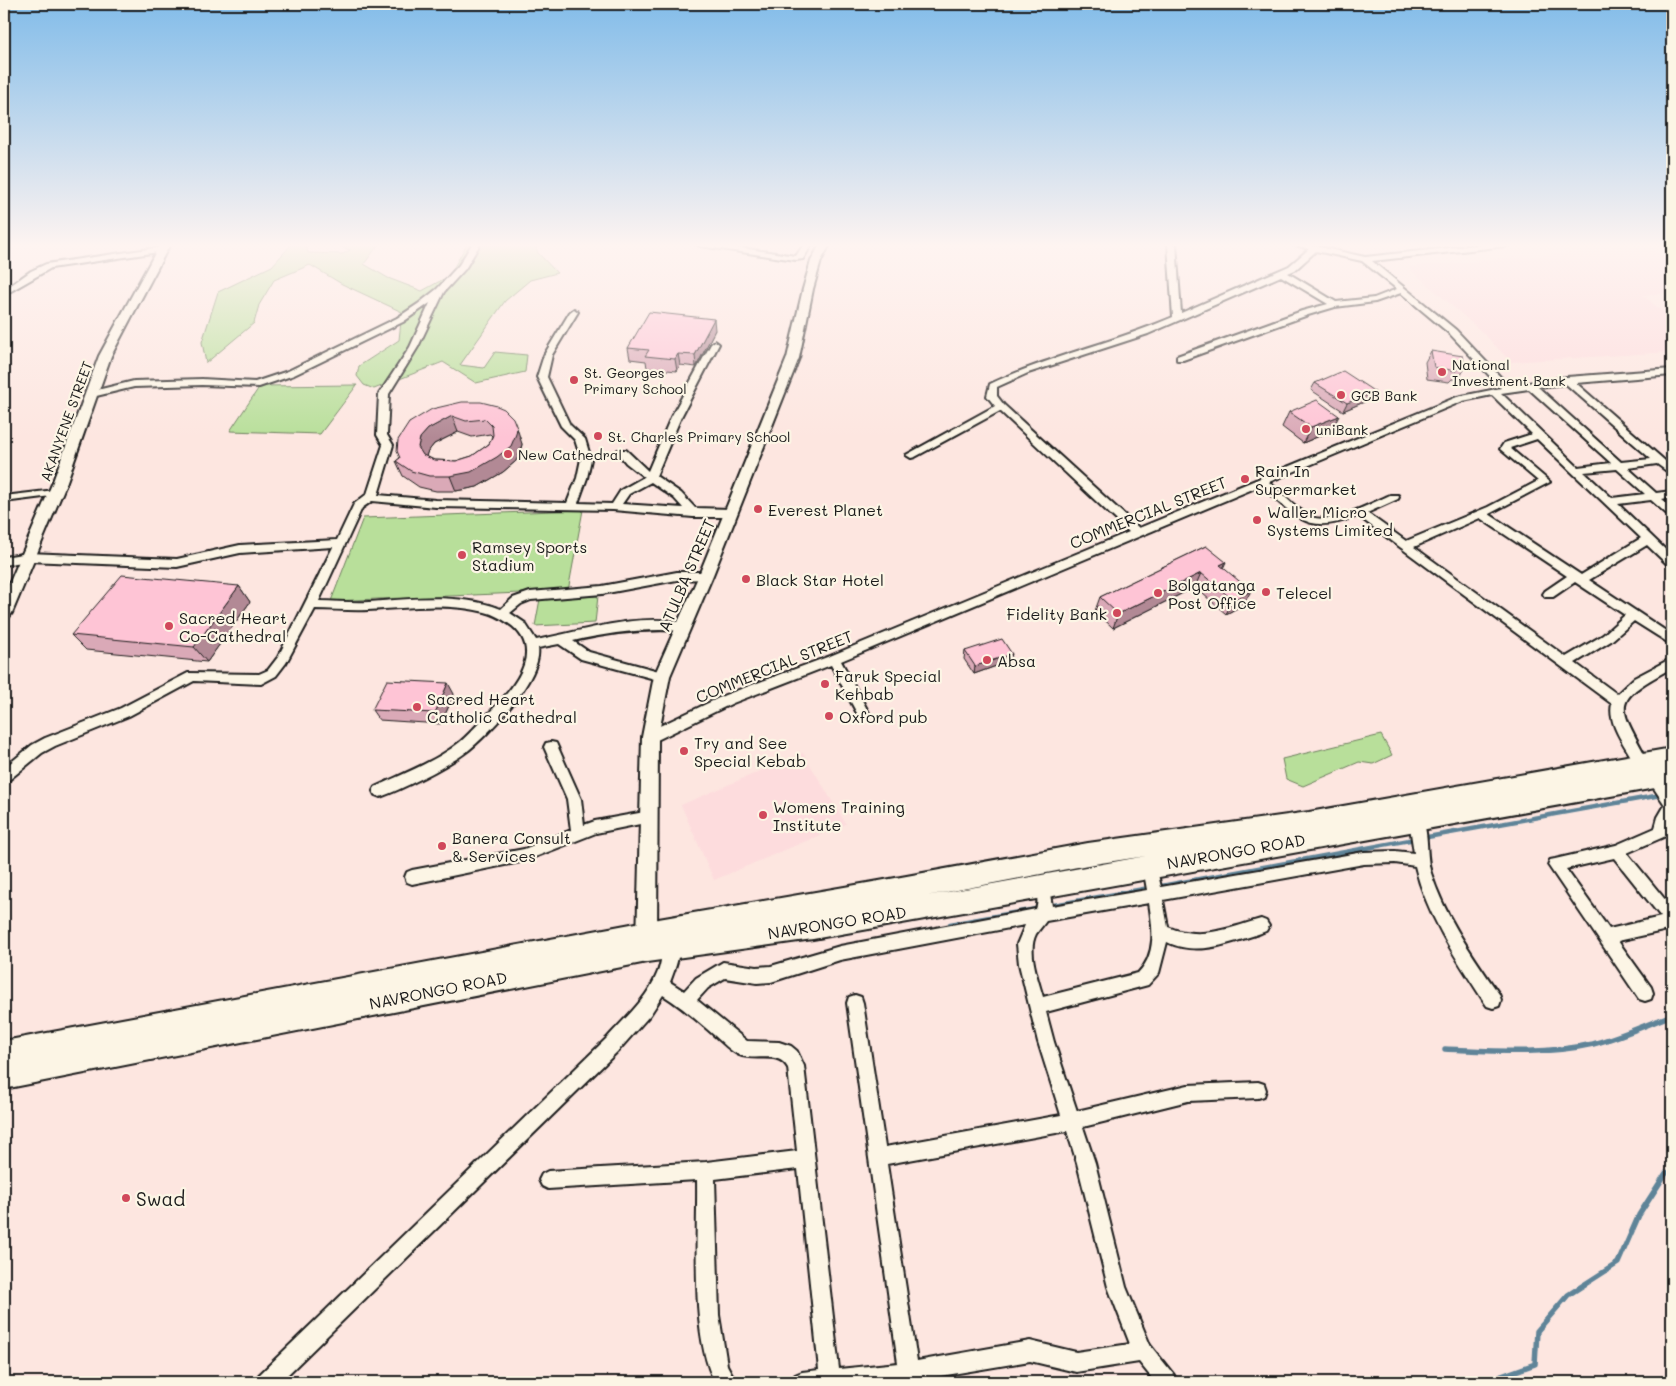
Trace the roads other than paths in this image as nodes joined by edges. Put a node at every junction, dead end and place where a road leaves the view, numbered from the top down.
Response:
1 (130, 309) edge
2 (416, 309) edge
3 (432, 309) edge
4 (804, 309) edge
5 (1177, 309) edge
6 (1198, 309) edge
7 (1321, 309) edge
8 (1425, 309) edge
9 (574, 312) dead end
10 (1177, 318) junction
11 (715, 344) dead end
12 (1180, 358) dead end
13 (1672, 372) edge
14 (1568, 380) junction
15 (1530, 385) junction
16 (1506, 388) junction
17 (1494, 390) junction
18 (92, 394) junction
19 (1001, 407) junction
20 (1540, 436) junction
21 (622, 452) dead end
22 (911, 455) dead end
23 (1660, 461) junction
24 (1619, 465) junction
25 (1576, 470) junction
26 (1672, 472) edge
27 (650, 478) junction
28 (1262, 482) junction
29 (55, 493) junction
30 (1672, 494) edge
31 (372, 496) junction
32 (1394, 497) dead end
33 (1654, 497) junction
34 (4, 499) edge
35 (1609, 502) junction
36 (571, 507) junction
37 (615, 507) junction
38 (1359, 512) junction
39 (1480, 512) junction
40 (694, 513) junction
41 (731, 513) junction
42 (1672, 513) edge
43 (1137, 533) junction
44 (1648, 539) junction
45 (341, 543) junction
46 (1405, 546) junction
47 (28, 557) junction
48 (4, 561) edge
49 (1672, 562) edge
50 (706, 576) junction
51 (1578, 578) junction
52 (1549, 594) dead end
53 (311, 605) junction
54 (4, 613) edge
55 (503, 613) junction
56 (1633, 615) junction
57 (682, 628) junction
58 (562, 640) junction
59 (1672, 641) edge
60 (532, 645) junction
61 (834, 659) junction
62 (1565, 662) junction
63 (1672, 663) edge
64 (662, 676) junction
65 (1619, 702) junction
66 (863, 713) dead end
67 (650, 737) junction
68 (551, 747) dead end
69 (1672, 757) edge
70 (1656, 772) edge
71 (4, 776) edge
72 (380, 791) dead end
73 (1672, 805) edge
74 (650, 816) junction
75 (1416, 820) junction
76 (578, 833) junction
77 (1617, 852) junction
78 (1421, 860) junction
79 (412, 877) dead end
80 (1154, 883) junction
81 (1043, 887) junction
82 (1041, 916) junction
83 (1672, 920) edge
84 (1261, 926) dead end
85 (1161, 932) junction
86 (1605, 937) junction
87 (659, 939) junction
88 (661, 985) junction
89 (1645, 993) dead end
90 (686, 1000) junction
91 (1493, 1000) dead end
92 (855, 1003) dead end
93 (1037, 1006) junction
94 (4, 1055) edge
95 (4, 1074) edge
96 (1258, 1090) dead end
97 (1072, 1121) junction
98 (879, 1157) junction
99 (805, 1159) junction
100 (706, 1171) junction
101 (548, 1180) dead end
102 (1143, 1352) junction
103 (909, 1372) junction
104 (830, 1378) junction
105 (266, 1382) edge
106 (726, 1382) edge
107 (802, 1382) edge
108 (1167, 1382) edge

1 - 18 street, AKANYENE STREET
2 - 18 street
3 - 31 street
4 - 41 street, ATULBA STREET
5 - 10 street
6 - 10 street
7 - 12 street
8 - 16 street
9 - 36 street
10 - 19 street
11 - 27 street
13 - 14 street, COMMERCIAL STREET
14 - 15 street, COMMERCIAL STREET
14 - 23 street
15 - 16 street, COMMERCIAL STREET
15 - 24 street
16 - 17 street, COMMERCIAL STREET
17 - 20 street
17 - 28 street, COMMERCIAL STREET
18 - 29 street, AKANYENE STREET
19 - 22 street
19 - 43 street
20 - 25 street
20 - 39 street
21 - 27 street
23 - 24 street
23 - 26 street
24 - 25 street
24 - 33 street
25 - 35 street
27 - 37 street
27 - 40 street
28 - 38 street
28 - 43 street, COMMERCIAL STREET
29 - 34 street
29 - 47 street, AKANYENE STREET
30 - 33 street
31 - 36 street
31 - 45 street
32 - 38 street
33 - 35 street
33 - 42 street
35 - 44 street
36 - 37 street
37 - 40 street
38 - 46 street
39 - 46 street
39 - 51 street
40 - 41 street
41 - 50 street, ATULBA STREET
43 - 61 street, COMMERCIAL STREET
44 - 49 street
44 - 51 street
45 - 47 street
45 - 53 street
46 - 62 street
47 - 48 street
47 - 54 street, AKANYENE STREET
50 - 55 street
50 - 57 street, ATULBA STREET
51 - 52 street
51 - 56 street
53 - 55 street
53 - 71 street
55 - 60 street
56 - 59 street
56 - 62 street
57 - 58 street
57 - 64 street, ATULBA STREET
58 - 60 street
58 - 64 street
60 - 72 street
61 - 66 street
61 - 67 street, COMMERCIAL STREET
62 - 65 street
63 - 65 street
64 - 67 street, ATULBA STREET
65 - 70 street
67 - 74 street, ATULBA STREET
68 - 76 street
69 - 70 highway, NAVRONGO ROAD
70 - 73 street
70 - 75 highway, NAVRONGO ROAD
70 - 87 highway, NAVRONGO ROAD
73 - 77 street
74 - 76 street
74 - 87 street, ATULBA STREET
75 - 78 street
75 - 80 highway, NAVRONGO ROAD
76 - 79 street
77 - 83 street
77 - 86 street
78 - 80 street
78 - 91 street
80 - 81 highway, NAVRONGO ROAD
80 - 82 street
80 - 85 street
81 - 82 street
81 - 87 highway, NAVRONGO ROAD
82 - 90 street
82 - 93 street
83 - 86 street
84 - 85 street
85 - 93 street
86 - 89 street
87 - 88 street
87 - 94 highway, NAVRONGO ROAD
87 - 95 highway, NAVRONGO ROAD
88 - 90 street
88 - 105 street
90 - 99 street
92 - 98 street
93 - 97 street
96 - 97 street
97 - 98 street
97 - 102 street
98 - 103 street
99 - 100 street
99 - 104 street
100 - 101 street
100 - 106 street
102 - 103 street
102 - 108 street
103 - 104 street
104 - 107 street

